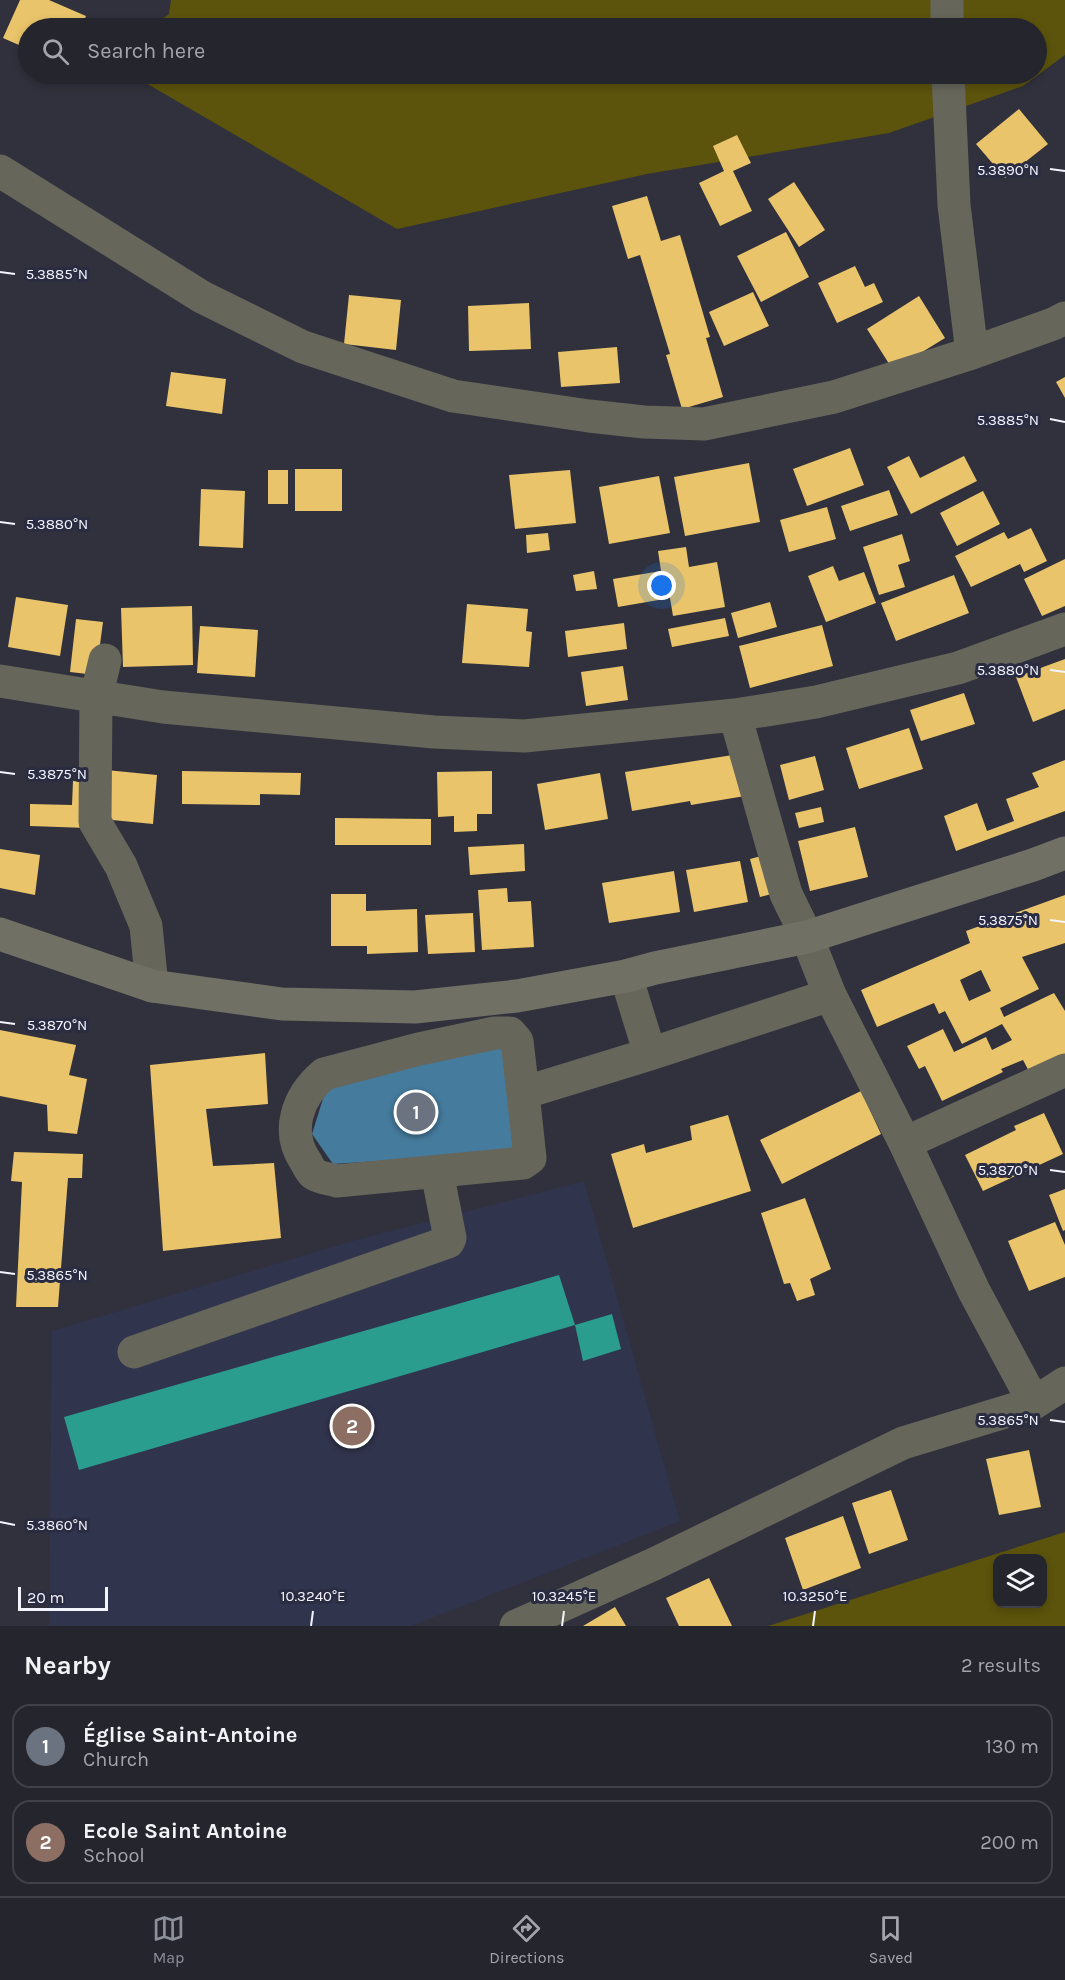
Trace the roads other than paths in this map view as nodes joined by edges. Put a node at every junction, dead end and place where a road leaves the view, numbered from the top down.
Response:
1 (947, 0) edge
2 (947, 18) edge
3 (948, 84) edge
4 (0, 171) edge
5 (1065, 318) edge
6 (972, 353) junction
7 (1065, 629) edge
8 (105, 660) dead end
9 (0, 681) edge
10 (96, 698) junction
11 (735, 715) junction
12 (1065, 853) edge
13 (0, 934) edge
14 (807, 937) junction
15 (626, 976) junction
16 (152, 986) junction
17 (830, 995) junction
18 (415, 1008) junction
19 (419, 1049) junction
20 (650, 1054) junction
21 (1065, 1070) edge
22 (523, 1093) junction
23 (905, 1143) junction
24 (437, 1172) junction
25 (134, 1352) dead end
26 (1065, 1383) edge
27 (1034, 1403) junction
28 (516, 1626) edge

1 - 2 street
3 - 6 street
4 - 6 street
5 - 6 street
7 - 11 street
8 - 10 street
9 - 10 street
10 - 11 street
10 - 16 street
11 - 14 street
12 - 14 main road
13 - 16 main road
14 - 15 main road
14 - 17 street
15 - 18 main road
15 - 20 street
16 - 18 main road
17 - 20 street
17 - 23 street
18 - 19 street
19 - 22 street
19 - 24 street
20 - 22 street
21 - 23 street
22 - 24 street
23 - 27 street
24 - 25 street
26 - 27 street
27 - 28 street

